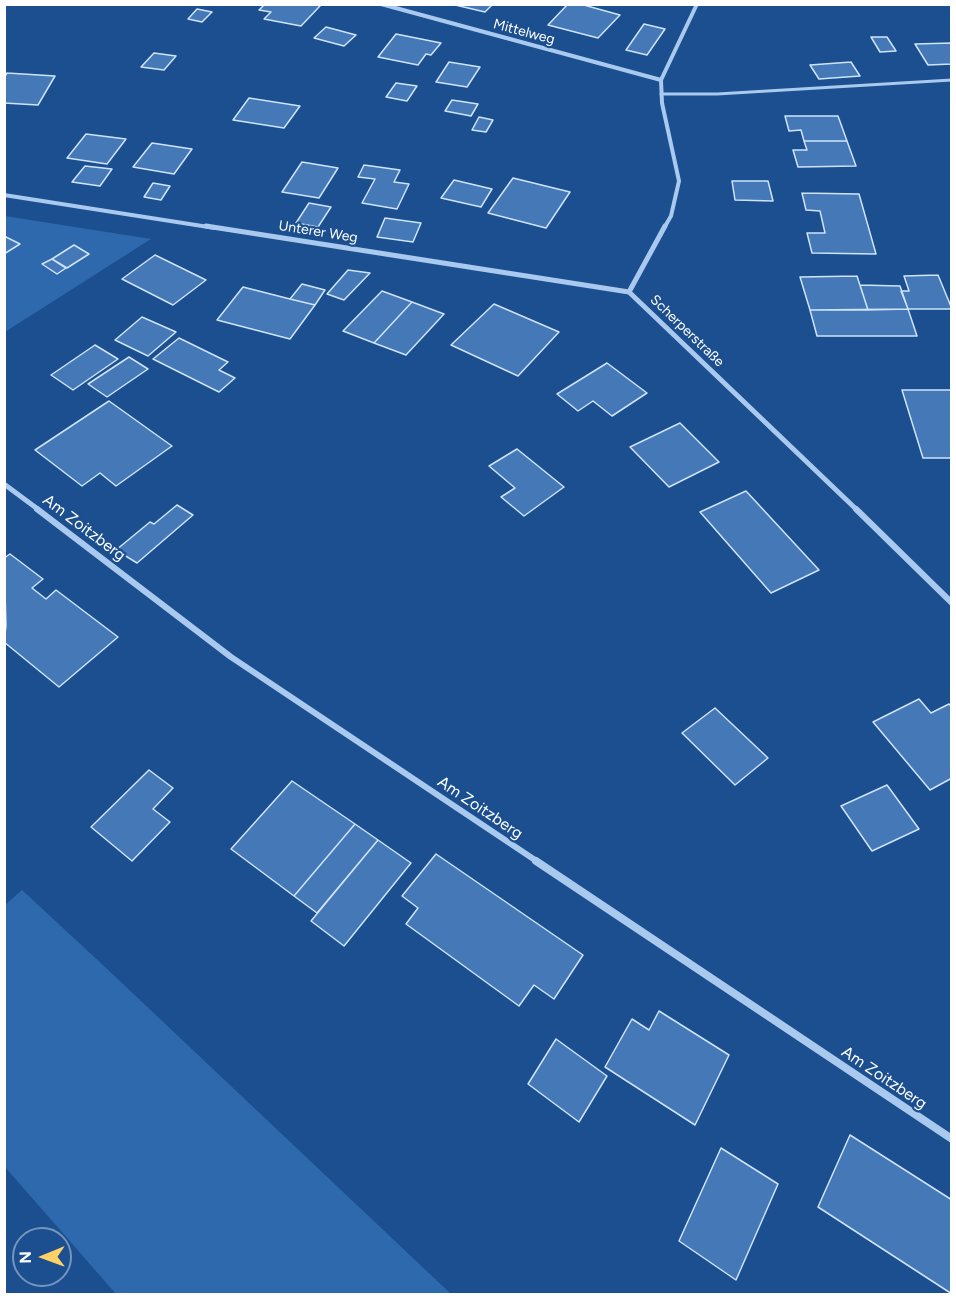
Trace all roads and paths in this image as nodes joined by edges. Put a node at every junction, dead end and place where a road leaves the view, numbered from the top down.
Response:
1 (381, 4) edge
2 (697, 4) edge
3 (661, 80) junction
4 (951, 80) edge
5 (661, 94) junction
6 (4, 195) edge
7 (629, 292) junction
8 (4, 484) edge
9 (951, 603) edge
10 (951, 1139) edge

1 - 3 street, Mittelweg
2 - 3 street, Scherperstraße
3 - 5 street, Scherperstraße
4 - 5 lane
5 - 7 street, Scherperstraße
6 - 7 street, Unterer Weg
7 - 9 street, Scherperstraße
8 - 10 street, Am Zoitzberg

